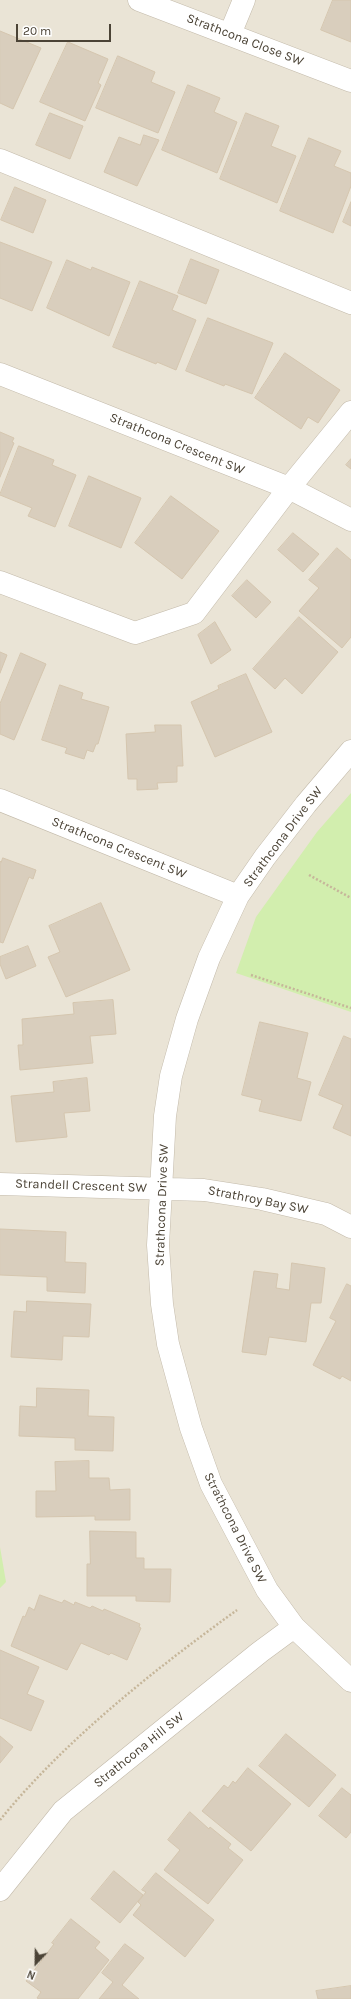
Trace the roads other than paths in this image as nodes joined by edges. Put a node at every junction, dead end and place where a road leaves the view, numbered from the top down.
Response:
1 (139, 0) edge
2 (244, 0) edge
3 (230, 34) junction
4 (351, 81) edge
5 (0, 160) edge
6 (351, 303) edge
7 (0, 374) edge
8 (351, 412) edge
9 (289, 488) junction
10 (351, 520) edge
11 (0, 582) edge
12 (351, 750) edge
13 (0, 800) edge
14 (238, 896) junction
15 (0, 1184) edge
16 (161, 1188) junction
17 (351, 1227) edge
18 (294, 1627) junction
19 (351, 1681) edge
20 (0, 1890) edge

1 - 3 street, Strathcona Close SW
2 - 3 street
3 - 4 street, Strathcona Close SW
5 - 6 street
7 - 9 street, Strathcona Crescent SW
8 - 9 street
9 - 10 street, Strathcona Crescent SW
9 - 11 street
12 - 14 street, Strathcona Drive SW
13 - 14 street, Strathcona Crescent SW
14 - 16 street, Strathcona Drive SW
15 - 16 street, Strandell Crescent SW
16 - 17 street, Strathroy Bay SW
16 - 18 street, Strathcona Drive SW
18 - 19 street, Strathcona Drive SW
18 - 20 street, Strathcona Hill SW

